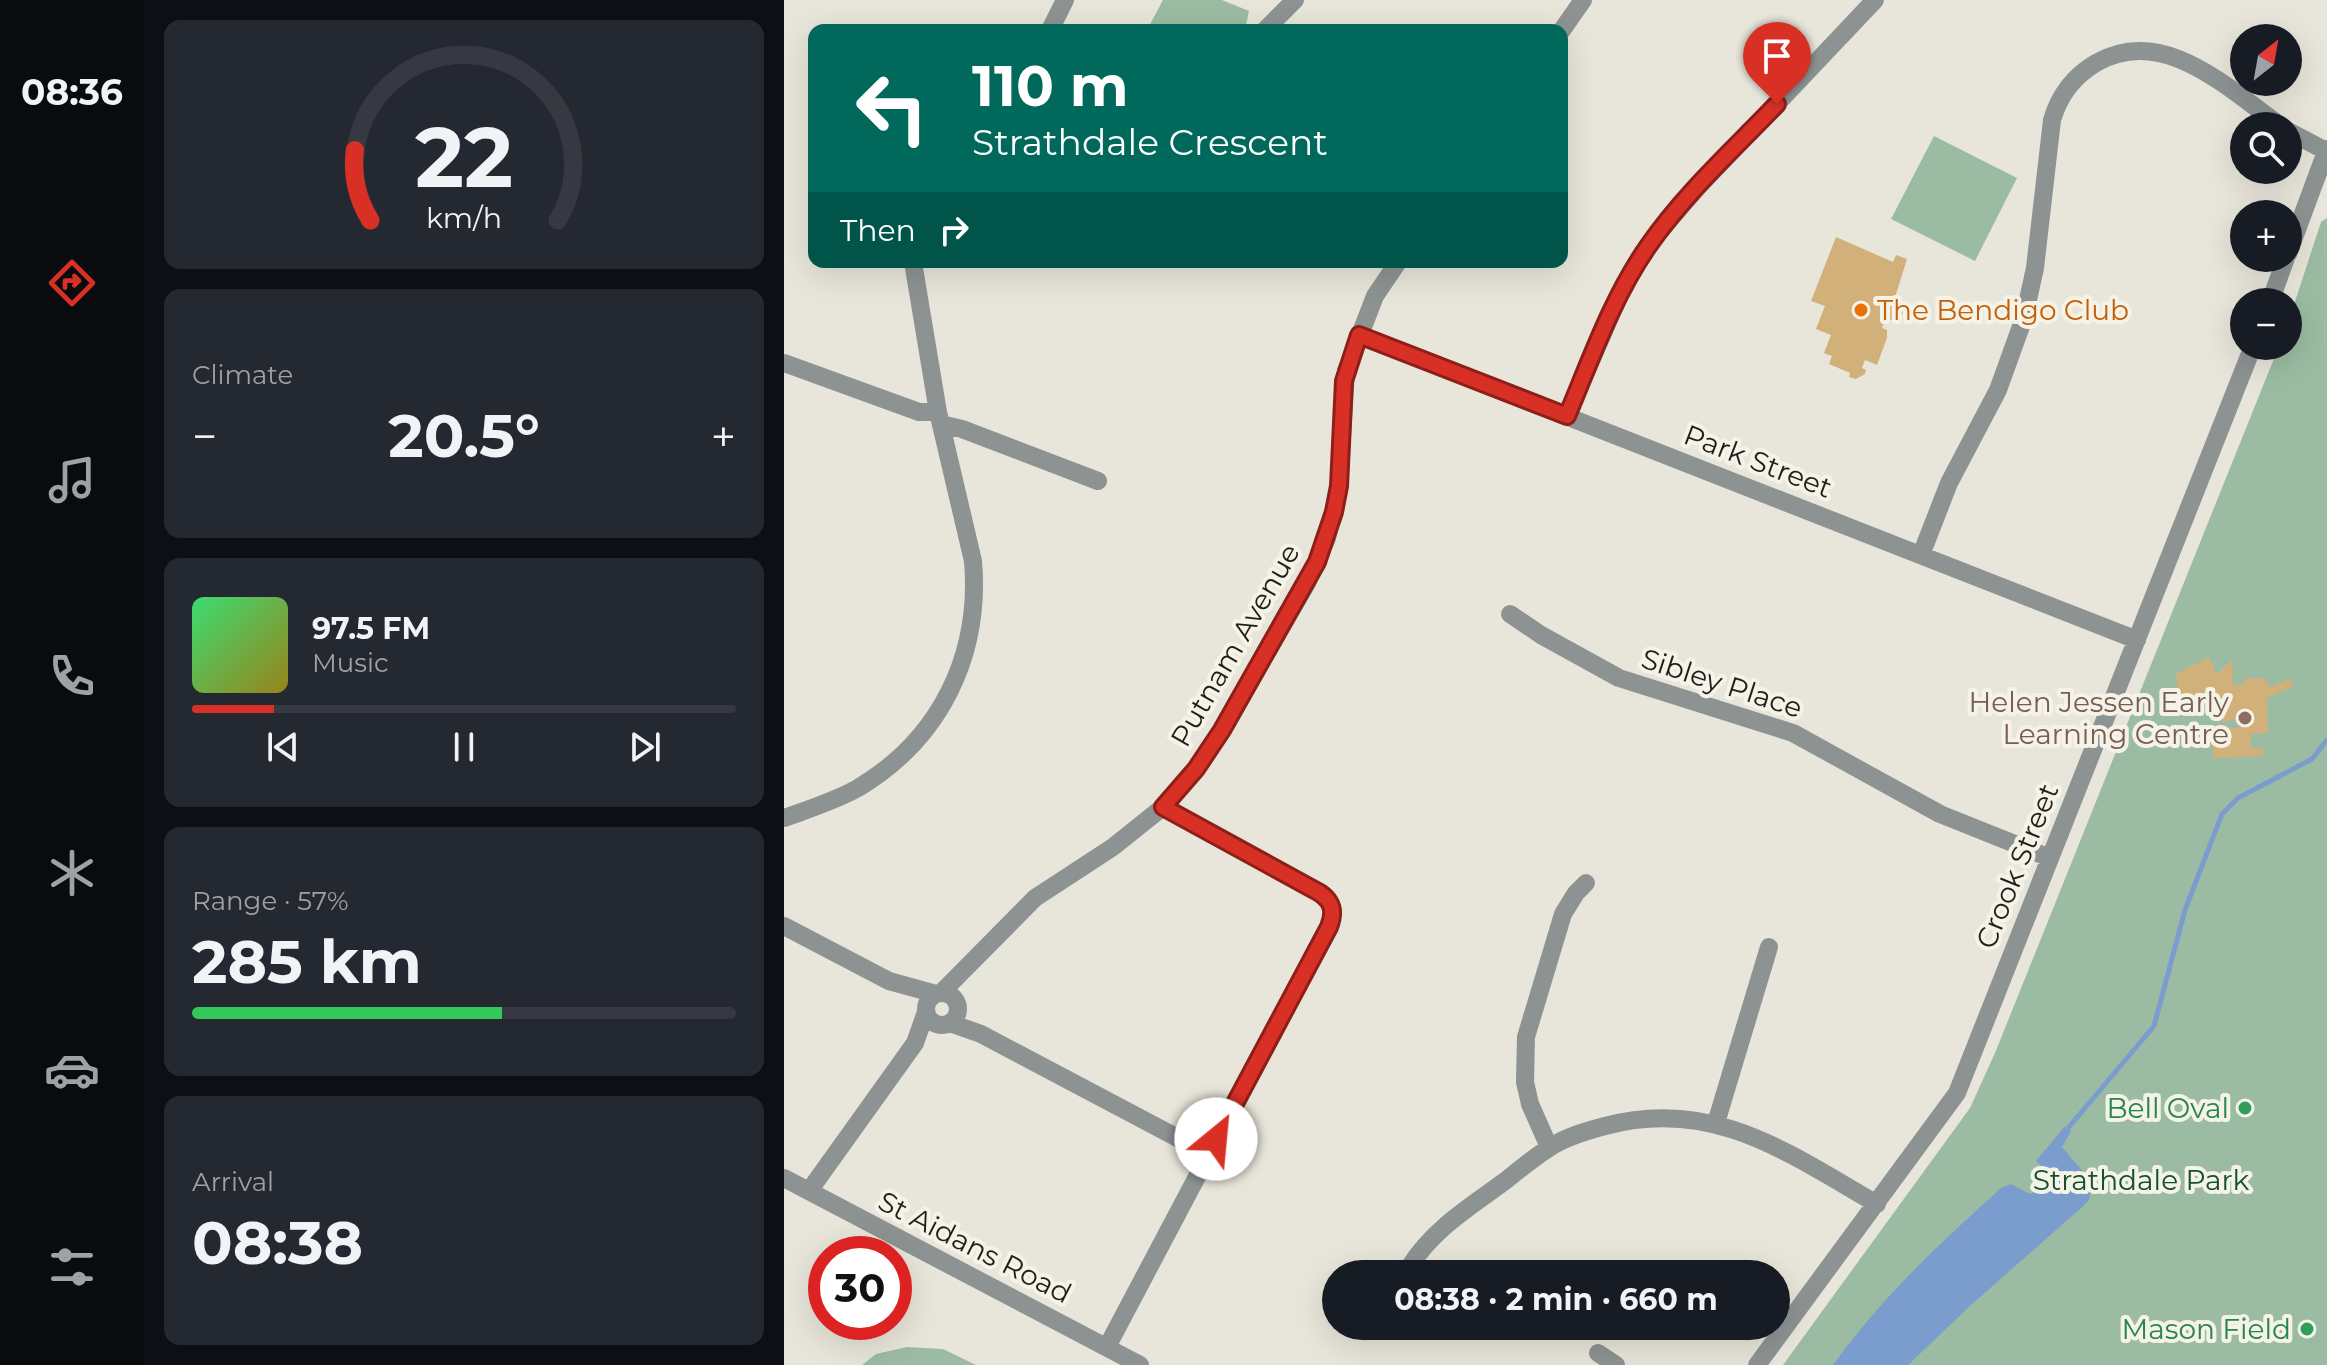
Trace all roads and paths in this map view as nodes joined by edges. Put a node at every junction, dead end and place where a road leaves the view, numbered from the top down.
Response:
1 (1065, 0) edge
2 (1295, 0) edge
3 (1583, 0) edge
4 (1875, 0) edge
5 (1053, 24) edge
6 (1271, 24) edge
7 (1566, 24) edge
8 (2261, 112) edge
9 (2302, 138) edge
10 (2327, 150) edge
11 (2302, 216) edge
12 (914, 268) edge
13 (1394, 268) edge
14 (1359, 335) junction
15 (2247, 360) edge
16 (784, 363) edge
17 (1567, 416) junction
18 (940, 418) junction
19 (1098, 481) dead end
20 (1921, 555) junction
21 (1510, 614) dead end
22 (2137, 640) junction
23 (1163, 807) junction
24 (784, 818) edge
25 (2050, 858) junction
26 (1586, 883) dead end
27 (784, 926) edge
28 (1769, 947) dead end
29 (970, 966) junction
30 (932, 1003) junction
31 (951, 1016) junction
32 (915, 1043) junction
33 (1716, 1123) junction
34 (1549, 1147) junction
35 (1208, 1154) junction
36 (784, 1178) edge
37 (809, 1191) junction
38 (1877, 1204) junction
39 (1415, 1260) edge
40 (1107, 1347) junction
41 (1598, 1353) dead end
42 (1140, 1365) edge
43 (1616, 1365) edge
44 (1757, 1365) edge

1 - 5 street
2 - 6 street
3 - 7 street
4 - 17 street
8 - 20 street
9 - 10 street
10 - 11 street
12 - 18 street
13 - 14 street, Putnam Avenue
14 - 17 street, Park Street
14 - 23 street, Putnam Avenue
15 - 22 street, Crook Street
16 - 18 street
17 - 20 street, Park Street
18 - 19 street
18 - 24 street
20 - 22 street, Park Street
21 - 25 street, Sibley Place
22 - 25 street, Crook Street
23 - 29 street, Putnam Avenue
23 - 35 street
25 - 38 street, Crook Street
26 - 34 street
27 - 30 street
28 - 33 street
29 - 30 street, Putnam Avenue
29 - 31 street, Putnam Avenue
30 - 31 street
30 - 31 street
30 - 32 street, Putnam Avenue
31 - 32 street, Putnam Avenue
31 - 35 street
32 - 37 street, Putnam Avenue
33 - 34 street
33 - 38 street
34 - 39 street
35 - 40 street
36 - 37 street, St Aidans Road
37 - 40 street, St Aidans Road
38 - 44 street, Crook Street
40 - 42 street, St Aidans Road
41 - 43 street

